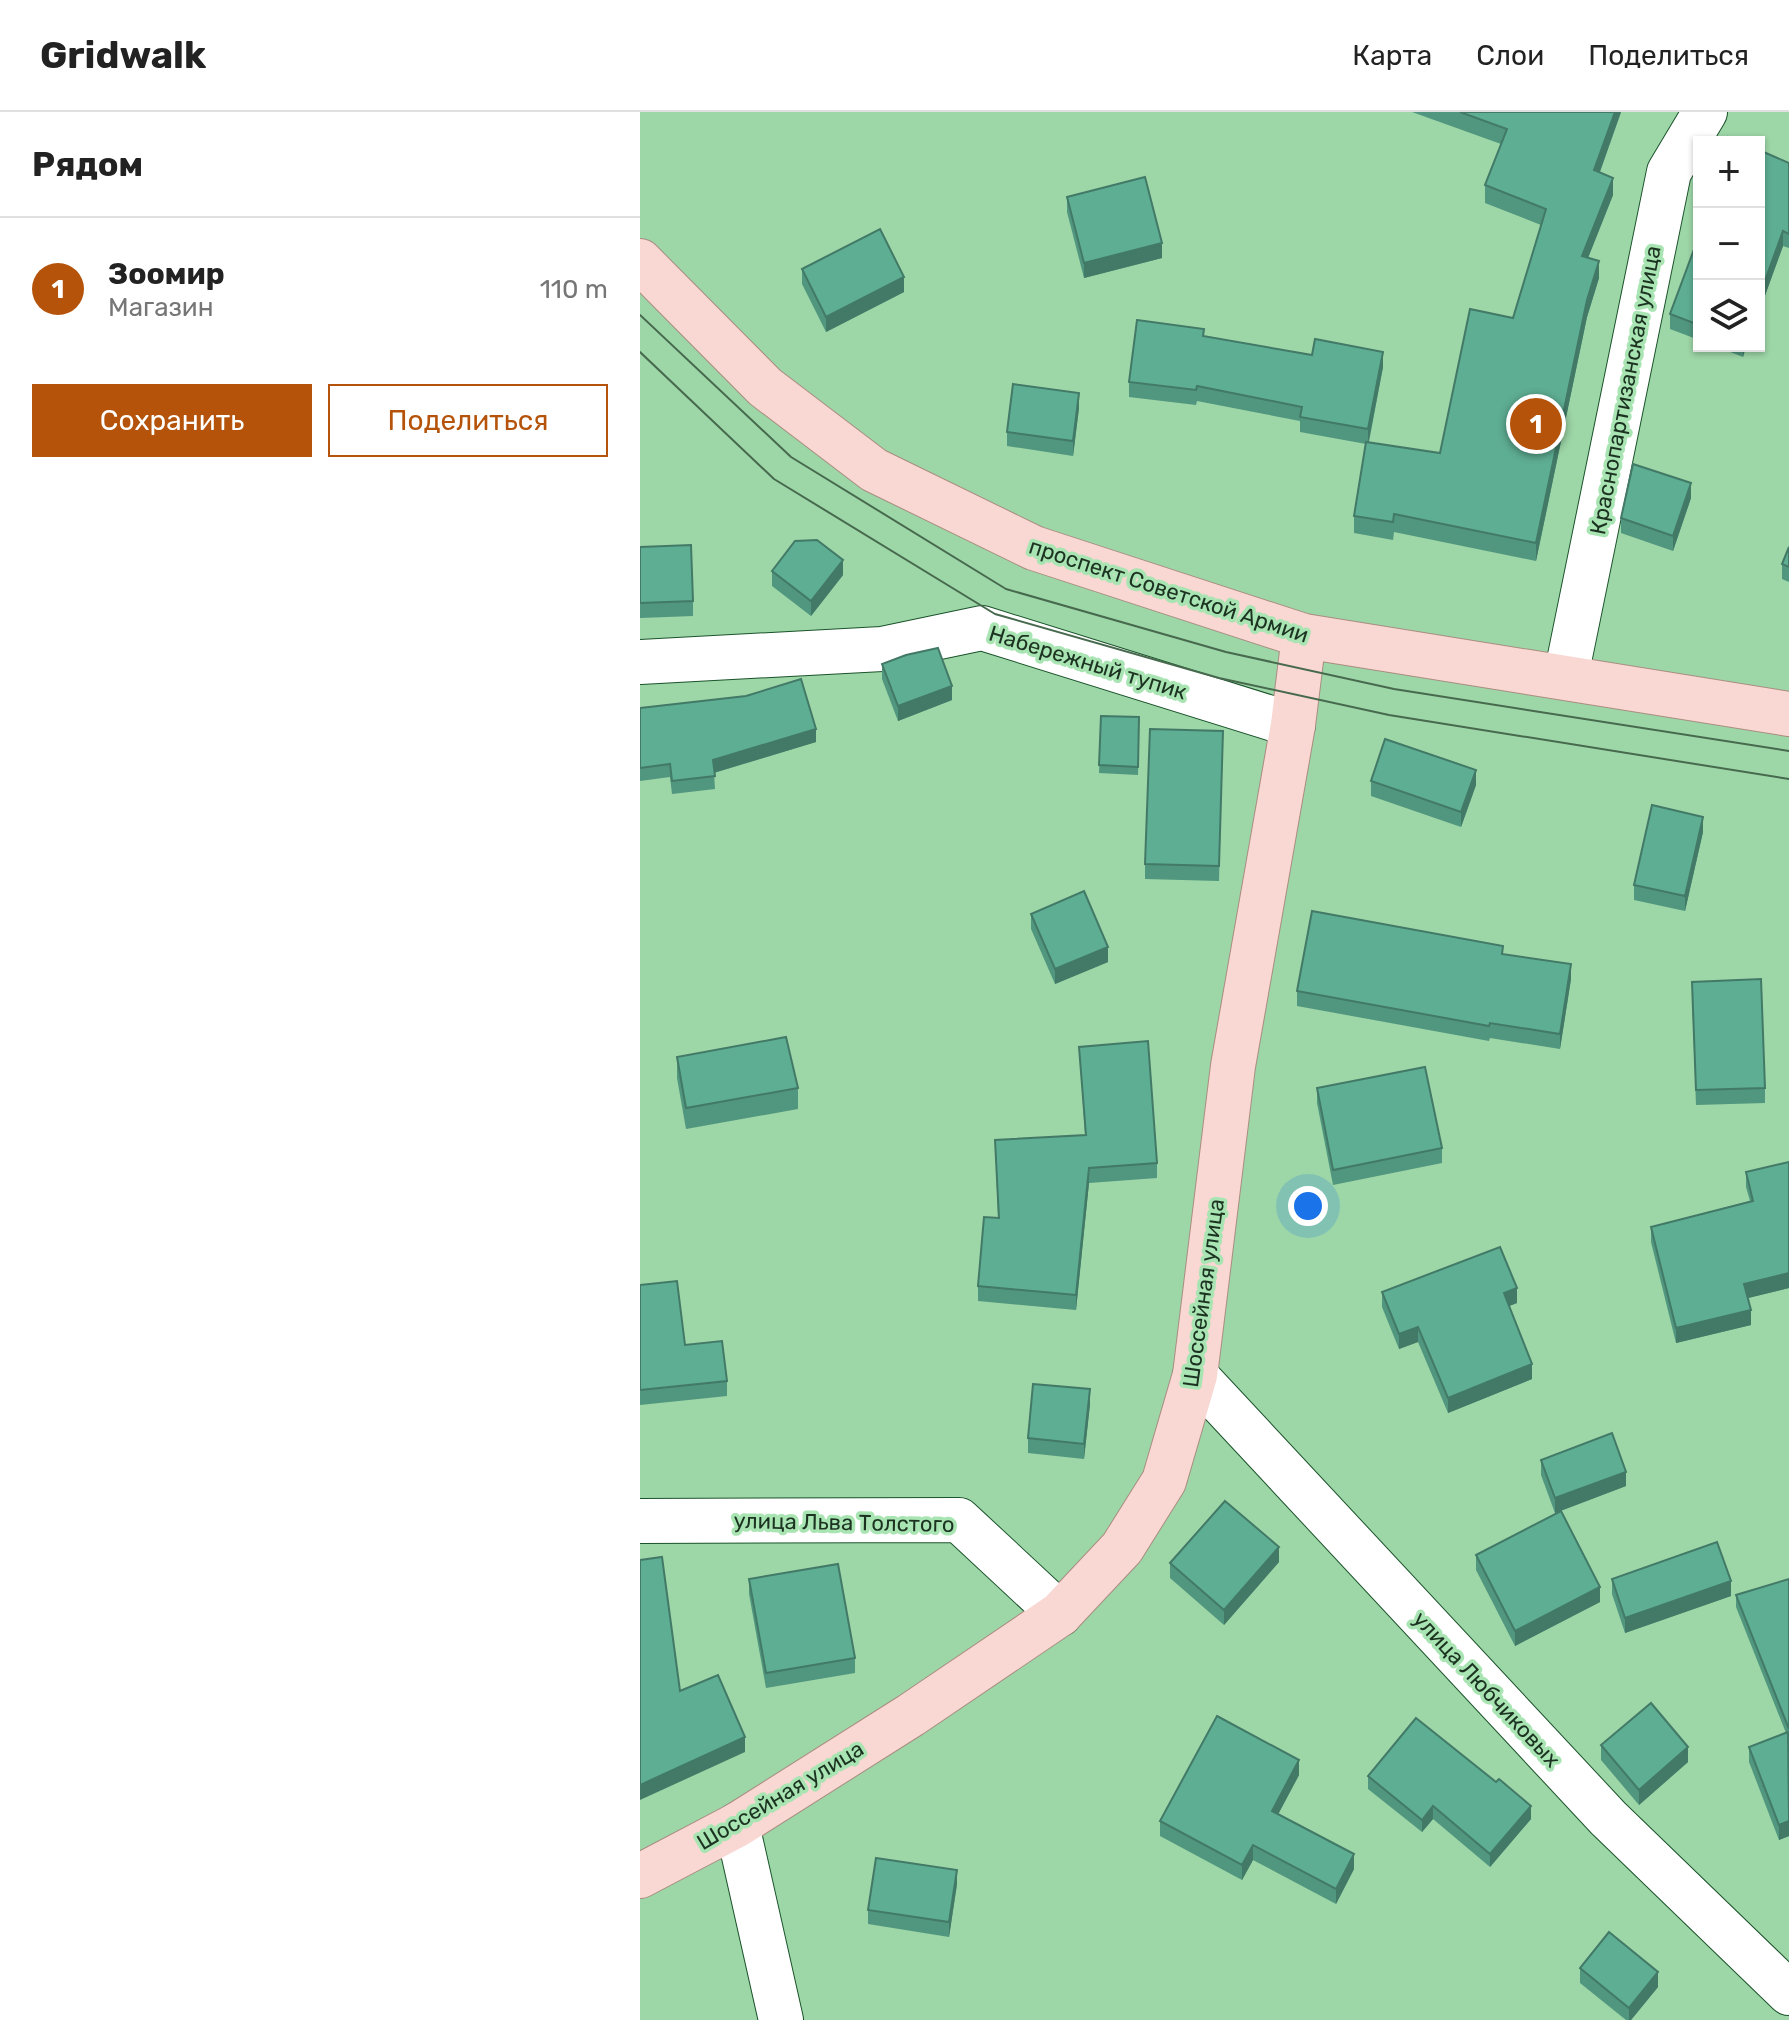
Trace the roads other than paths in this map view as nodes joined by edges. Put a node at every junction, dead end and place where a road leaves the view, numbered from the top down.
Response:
1 (1705, 112) edge
2 (640, 261) edge
3 (1304, 636) junction
4 (640, 662) edge
5 (1566, 676) junction
6 (1789, 714) edge
7 (1293, 725) junction
8 (1195, 1375) junction
9 (640, 1521) edge
10 (1060, 1614) junction
11 (737, 1825) junction
12 (640, 1876) edge
13 (1789, 1993) edge
14 (781, 2020) edge

1 - 5 street, Краснопартизанская улица
2 - 3 main road, проспект Советской Армии
3 - 5 main road, проспект Советской Армии
3 - 7 main road, Шоссейная улица
4 - 7 street, Набережный тупик
5 - 6 main road, проспект Советской Армии
7 - 8 main road, Шоссейная улица
8 - 10 main road, Шоссейная улица
8 - 13 street, улица Любчиковых
9 - 10 street, улица Льва Толстого
10 - 11 main road, Шоссейная улица
11 - 12 main road, Шоссейная улица
11 - 14 street

